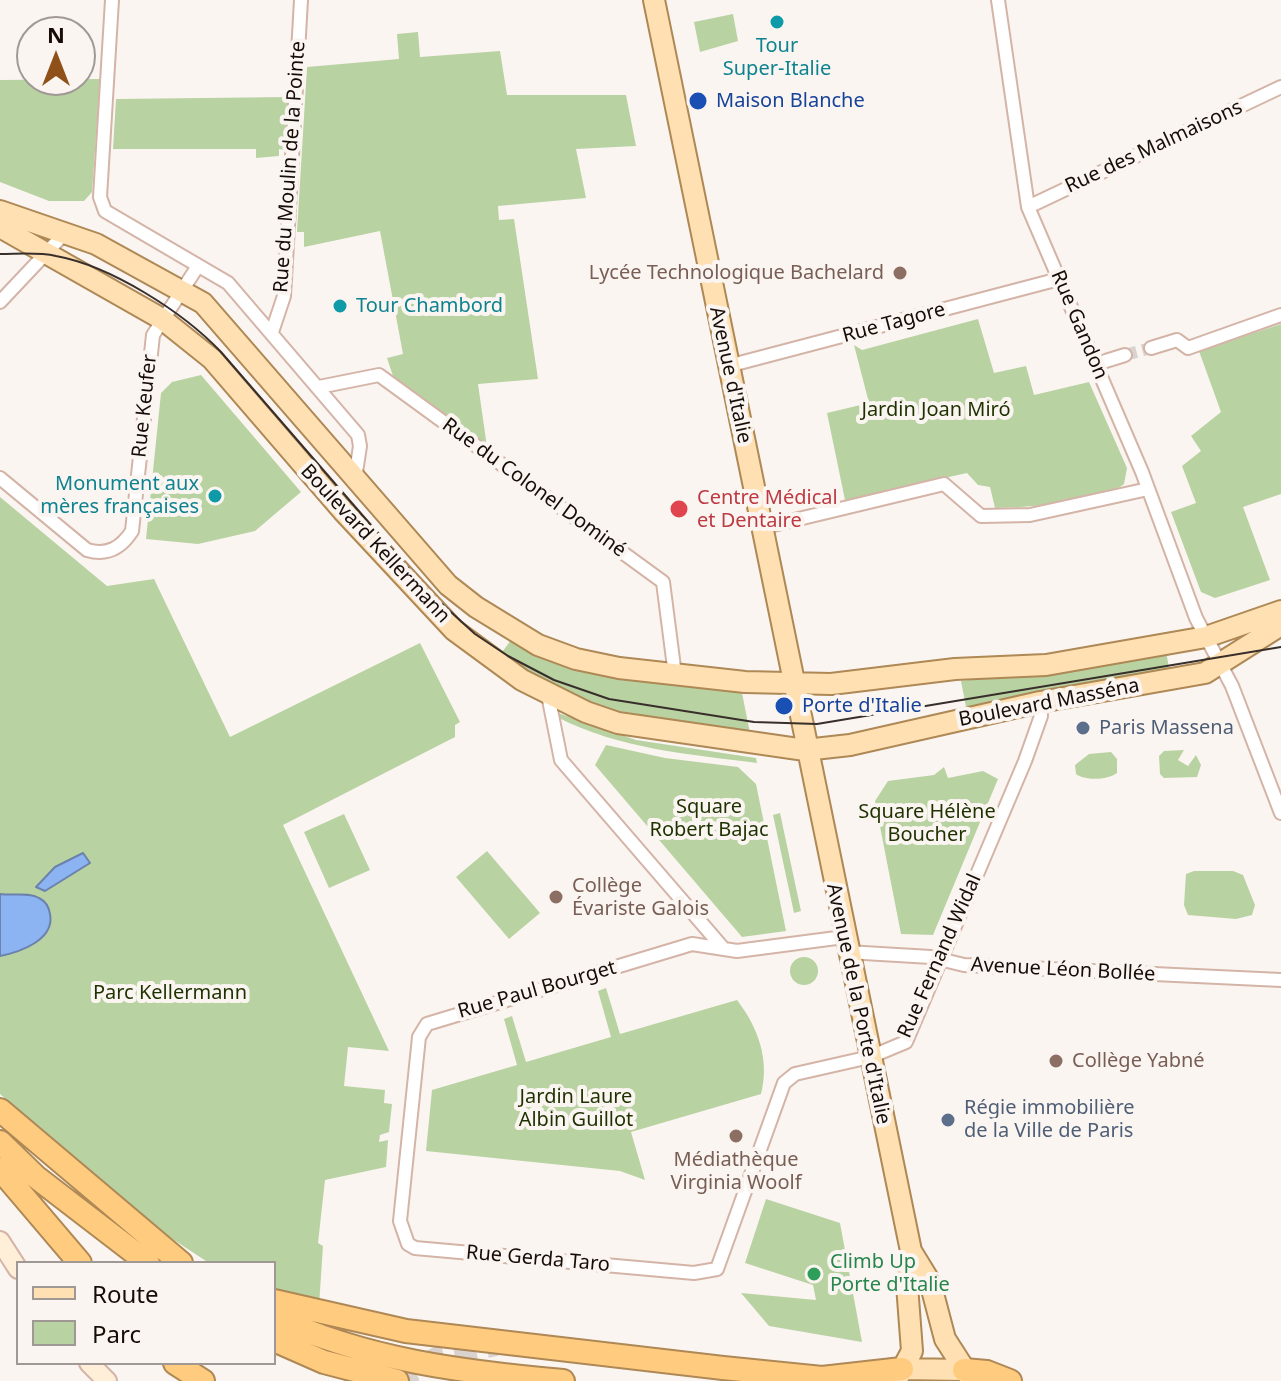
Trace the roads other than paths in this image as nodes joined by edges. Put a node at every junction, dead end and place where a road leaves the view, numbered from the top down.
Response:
1 (112, 0) edge
2 (301, 0) edge
3 (654, 0) edge
4 (998, 0) edge
5 (1281, 87) edge
6 (1028, 207) junction
7 (0, 211) edge
8 (0, 227) edge
9 (65, 233) junction
10 (46, 254) junction
11 (198, 266) junction
12 (1059, 279) junction
13 (182, 289) junction
14 (0, 302) edge
15 (1281, 315) edge
16 (162, 319) junction
17 (272, 332) junction
18 (1151, 348) tunnel mouth
19 (1125, 355) tunnel mouth
20 (1096, 364) junction
21 (728, 366) junction
22 (319, 387) junction
23 (0, 478) edge
24 (355, 479) junction
25 (1148, 489) junction
26 (761, 528) junction
27 (1281, 611) edge
28 (1281, 625) edge
29 (1206, 637) junction
30 (1222, 665) junction
31 (675, 675) junction
32 (793, 684) junction
33 (548, 695) junction
34 (1040, 702) junction
35 (805, 750) junction
36 (1281, 813) edge
37 (845, 944) junction
38 (725, 950) junction
39 (942, 960) junction
40 (1281, 980) edge
41 (870, 1057) junction
42 (0, 1110) edge
43 (0, 1142) edge
44 (0, 1169) edge
45 (400, 1221) joint
46 (0, 1241) edge
47 (912, 1258) junction
48 (78, 1261) edge
49 (145, 1261) edge
50 (179, 1261) edge
51 (16, 1266) edge
52 (694, 1273) joint
53 (276, 1302) edge
54 (276, 1318) edge
55 (276, 1341) edge
56 (91, 1365) edge
57 (178, 1365) edge
58 (899, 1375) edge
59 (968, 1375) edge
60 (107, 1381) edge
61 (203, 1381) edge
62 (397, 1381) edge
63 (563, 1381) edge
64 (1010, 1381) edge

1 - 11 street, Boulevard Kellermann
2 - 17 street, Rue du Moulin de la Pointe
3 - 21 main road, Avenue d'Italie
4 - 6 street, Rue Gandon
5 - 6 street, Rue des Malmaisons
6 - 12 street, Rue Gandon
7 - 9 main road, Boulevard Kellermann
8 - 10 main road, Boulevard Kellermann
9 - 10 street
9 - 13 main road, Boulevard Kellermann
10 - 14 street
10 - 16 main road, Boulevard Kellermann
11 - 13 street, Rue Keufer
11 - 17 street, Boulevard Kellermann
12 - 20 street, Rue Gandon
12 - 21 street, Rue Tagore
13 - 16 street, Rue Keufer
13 - 24 main road, Boulevard Kellermann
15 - 18 street
16 - 23 street, Rue Keufer
16 - 33 main road, Boulevard Kellermann
17 - 22 street, Boulevard Kellermann
19 - 20 street
20 - 25 street, Rue Gandon
21 - 26 main road, Avenue d'Italie
22 - 24 street, Boulevard Kellermann
22 - 31 street, Rue du Colonel Dominé
24 - 31 main road, Boulevard Kellermann
25 - 26 street
25 - 29 street, Rue Gandon
26 - 32 main road, Avenue d'Italie
27 - 29 main road, Boulevard Masséna
28 - 30 main road, Boulevard Masséna
29 - 30 street, Rue Gandon
29 - 32 main road, Boulevard Masséna
30 - 34 main road, Boulevard Masséna
30 - 36 street, Rue Gandon
31 - 32 main road, Boulevard Kellermann
32 - 35 main road, Avenue d'Italie
33 - 35 main road, Boulevard Kellermann
33 - 38 street
34 - 35 main road, Boulevard Masséna
34 - 39 street, Rue Fernand Widal
35 - 37 main road, Avenue de la Porte d'Italie
37 - 38 street, Rue Paul Bourget
37 - 39 street, Avenue Léon Bollée
37 - 41 main road, Avenue de la Porte d'Italie
38 - 45 street, Rue Paul Bourget
39 - 40 street, Avenue Léon Bollée
39 - 41 street, Rue Fernand Widal
41 - 47 main road, Avenue de la Porte d'Italie
41 - 52 street, Rue Fernand Widal
42 - 50 highway
43 - 49 highway
44 - 48 highway
45 - 52 street, Rue Gerda Taro
46 - 51 main road
47 - 58 main road, Avenue de la Porte d'Italie
47 - 59 main road, Avenue de la Porte d'Italie
53 - 58 highway
54 - 63 highway
55 - 62 highway
56 - 60 main road
57 - 61 highway
58 - 59 main road
59 - 64 highway

